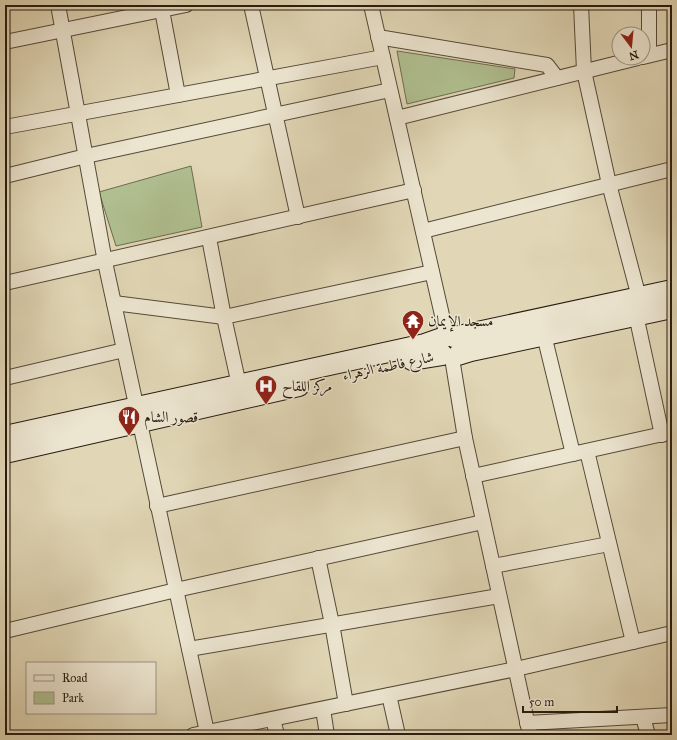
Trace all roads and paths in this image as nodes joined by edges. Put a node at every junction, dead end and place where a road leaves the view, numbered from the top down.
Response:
1 (58, 5) edge
2 (186, 5) edge
3 (251, 5) edge
4 (371, 5) edge
5 (581, 5) edge
6 (649, 5) edge
7 (161, 8) edge
8 (647, 26) edge
9 (62, 30) junction
10 (378, 37) junction
11 (5, 42) edge
12 (672, 50) edge
13 (651, 55) edge
14 (383, 57) junction
15 (611, 65) edge
16 (584, 72) junction
17 (557, 78) junction
18 (267, 79) junction
19 (390, 90) junction
20 (178, 95) junction
21 (79, 114) junction
22 (275, 115) junction
23 (397, 118) junction
24 (5, 127) edge
25 (86, 156) junction
26 (672, 168) edge
27 (5, 176) edge
28 (610, 184) junction
29 (414, 190) junction
30 (298, 217) junction
31 (423, 231) junction
32 (209, 238) junction
33 (105, 262) junction
34 (432, 272) junction
35 (5, 283) edge
36 (672, 290) edge
37 (114, 303) junction
38 (639, 308) junction
39 (672, 308) edge
40 (224, 317) junction
41 (544, 335) junction
42 (450, 346) junction
43 (124, 350) junction
44 (5, 378) edge
45 (239, 385) junction
46 (138, 415) junction
47 (667, 434) edge
48 (5, 436) edge
49 (465, 438) junction
50 (587, 451) junction
51 (5, 453) edge
52 (573, 454) junction
53 (473, 476) junction
54 (158, 506) junction
55 (483, 522) junction
56 (609, 544) junction
57 (318, 558) junction
58 (493, 566) junction
59 (176, 590) junction
60 (499, 596) junction
61 (332, 624) junction
62 (5, 631) edge
63 (672, 633) edge
64 (633, 642) junction
65 (189, 649) junction
66 (516, 669) junction
67 (389, 695) junction
68 (346, 704) junction
69 (322, 709) junction
70 (672, 716) edge
71 (643, 717) junction
72 (273, 719) junction
73 (529, 729) edge
74 (207, 732) junction
75 (193, 735) edge
76 (277, 735) edge
77 (327, 735) edge
78 (398, 735) edge
79 (648, 735) edge

1 - 9 street
2 - 7 street
3 - 18 street
4 - 10 street
5 - 16 street
6 - 8 street
7 - 9 street
7 - 20 street
9 - 11 street
9 - 21 street
10 - 14 street
10 - 17 street
12 - 13 street
14 - 18 street
14 - 19 street
15 - 16 street
16 - 17 street
16 - 28 street
17 - 23 street
18 - 20 street
18 - 22 street
19 - 22 street
19 - 23 street
20 - 21 street
21 - 24 street
21 - 25 street
22 - 25 street
22 - 30 street
23 - 29 street
25 - 27 street
25 - 33 street
26 - 28 street
28 - 31 street
28 - 38 street
29 - 30 street
29 - 31 street
30 - 32 street
31 - 34 street
32 - 33 street
32 - 40 street
33 - 35 street
33 - 37 street
34 - 40 street
34 - 42 street
36 - 38 main road, شارع فاطمة الزهراء
37 - 40 street
37 - 43 street
38 - 39 main road, شارع فاطمة الزهراء
38 - 41 main road, شارع فاطمة الزهراء
38 - 42 main road, شارع فاطمة الزهراء
38 - 47 street
40 - 45 street
41 - 42 main road, شارع فاطمة الزهراء
41 - 52 street
42 - 45 main road, شارع فاطمة الزهراء
42 - 46 main road, شارع فاطمة الزهراء
42 - 49 street
43 - 44 street
43 - 46 street
45 - 46 main road, شارع فاطمة الزهراء
46 - 48 main road, شارع فاطمة الزهراء
46 - 51 main road, شارع فاطمة الزهراء
46 - 54 street
47 - 50 street
49 - 53 street
49 - 54 street
50 - 52 street
50 - 56 street
52 - 53 street
53 - 55 street
54 - 59 street
55 - 57 street
55 - 58 street
56 - 58 street
56 - 64 street
57 - 59 street
57 - 61 street
58 - 60 street
59 - 62 street
59 - 65 street
60 - 61 street
60 - 66 street
61 - 65 street
61 - 68 street
63 - 64 street
64 - 66 street
65 - 74 street
66 - 67 street
66 - 73 street
67 - 68 street
67 - 78 street
68 - 69 street
69 - 72 street
69 - 77 street
70 - 71 street
71 - 73 street
71 - 79 street
72 - 74 street
72 - 76 street
74 - 75 street

